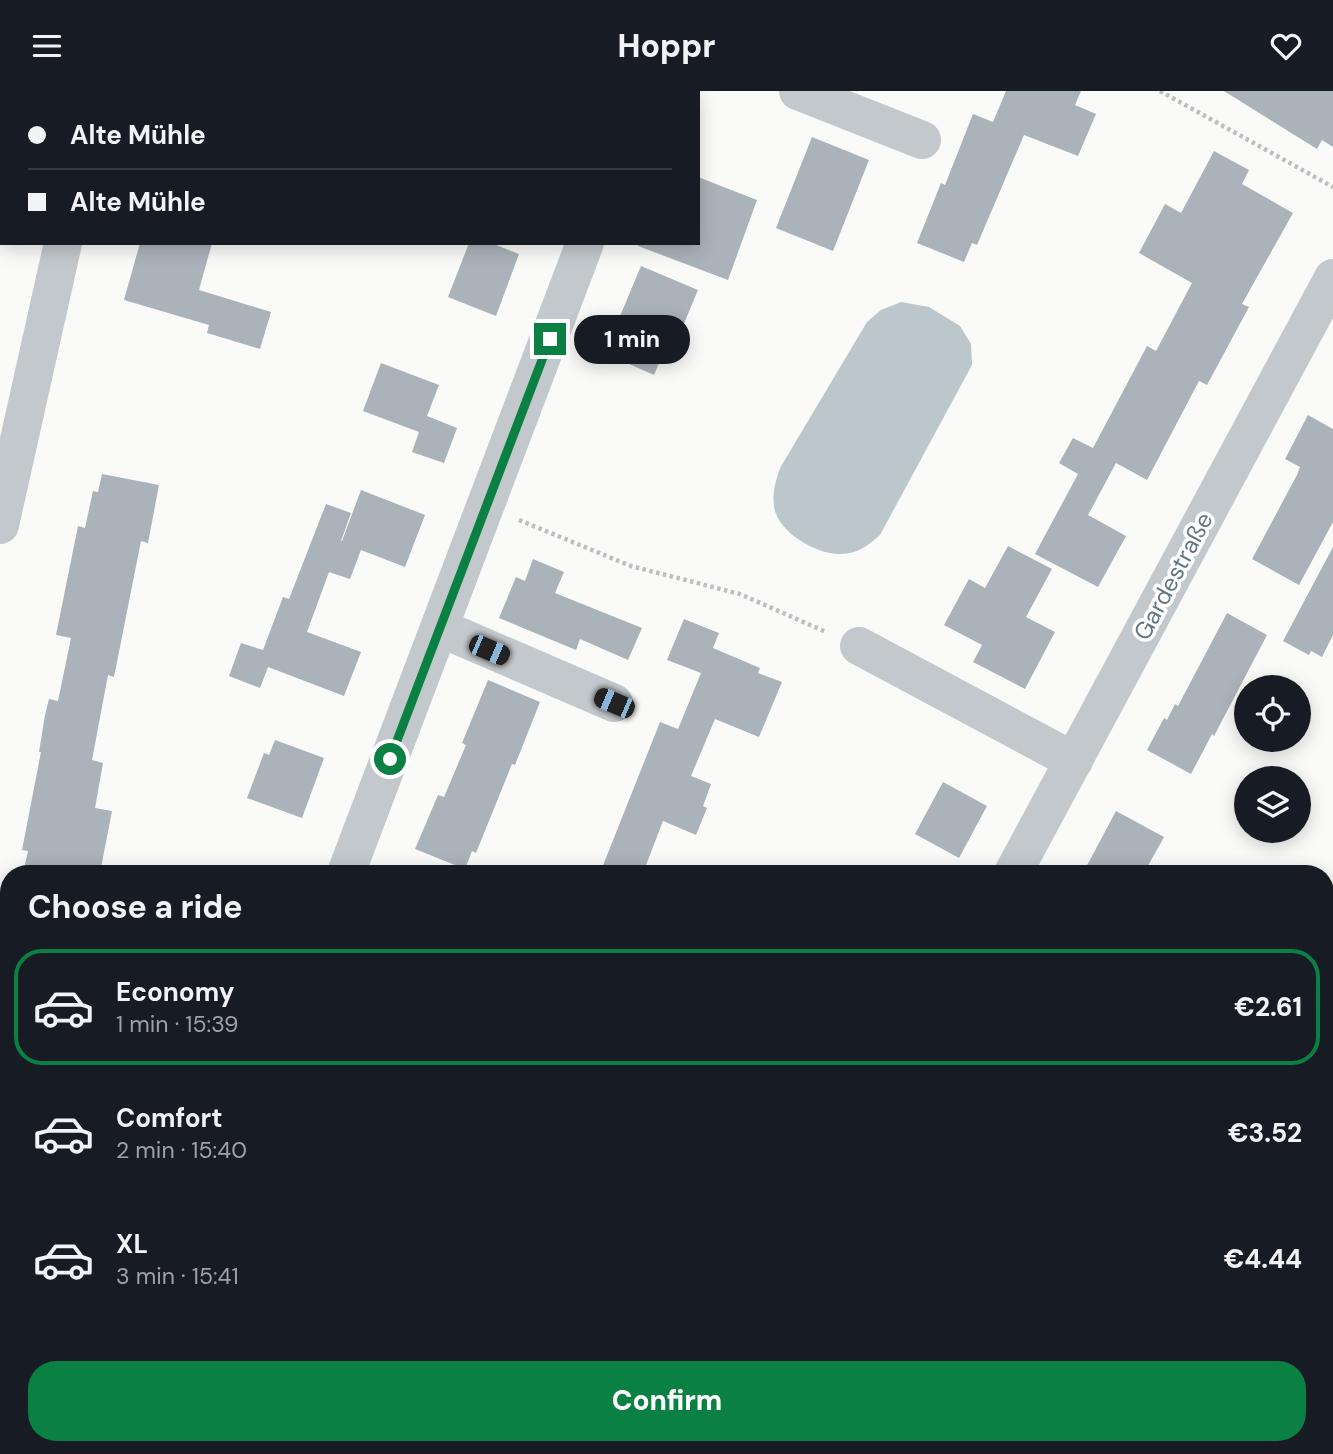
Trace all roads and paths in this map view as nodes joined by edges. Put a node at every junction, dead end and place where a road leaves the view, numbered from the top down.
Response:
1 (798, 91) edge
2 (1160, 91) edge
3 (922, 140) dead end
4 (1333, 187) edge
5 (63, 245) edge
6 (584, 245) edge
7 (1333, 278) edge
8 (487, 506) junction
9 (0, 524) edge
10 (440, 628) junction
11 (859, 646) joint
12 (614, 703) dead end
13 (1074, 761) junction
14 (359, 865) edge
15 (1017, 865) edge

1 - 3 street
2 - 4 path
5 - 9 street
6 - 8 street
7 - 13 street, Gardestraße
8 - 10 street
8 - 11 path
10 - 12 street
10 - 14 street
11 - 13 street
13 - 15 street, Gardestraße

